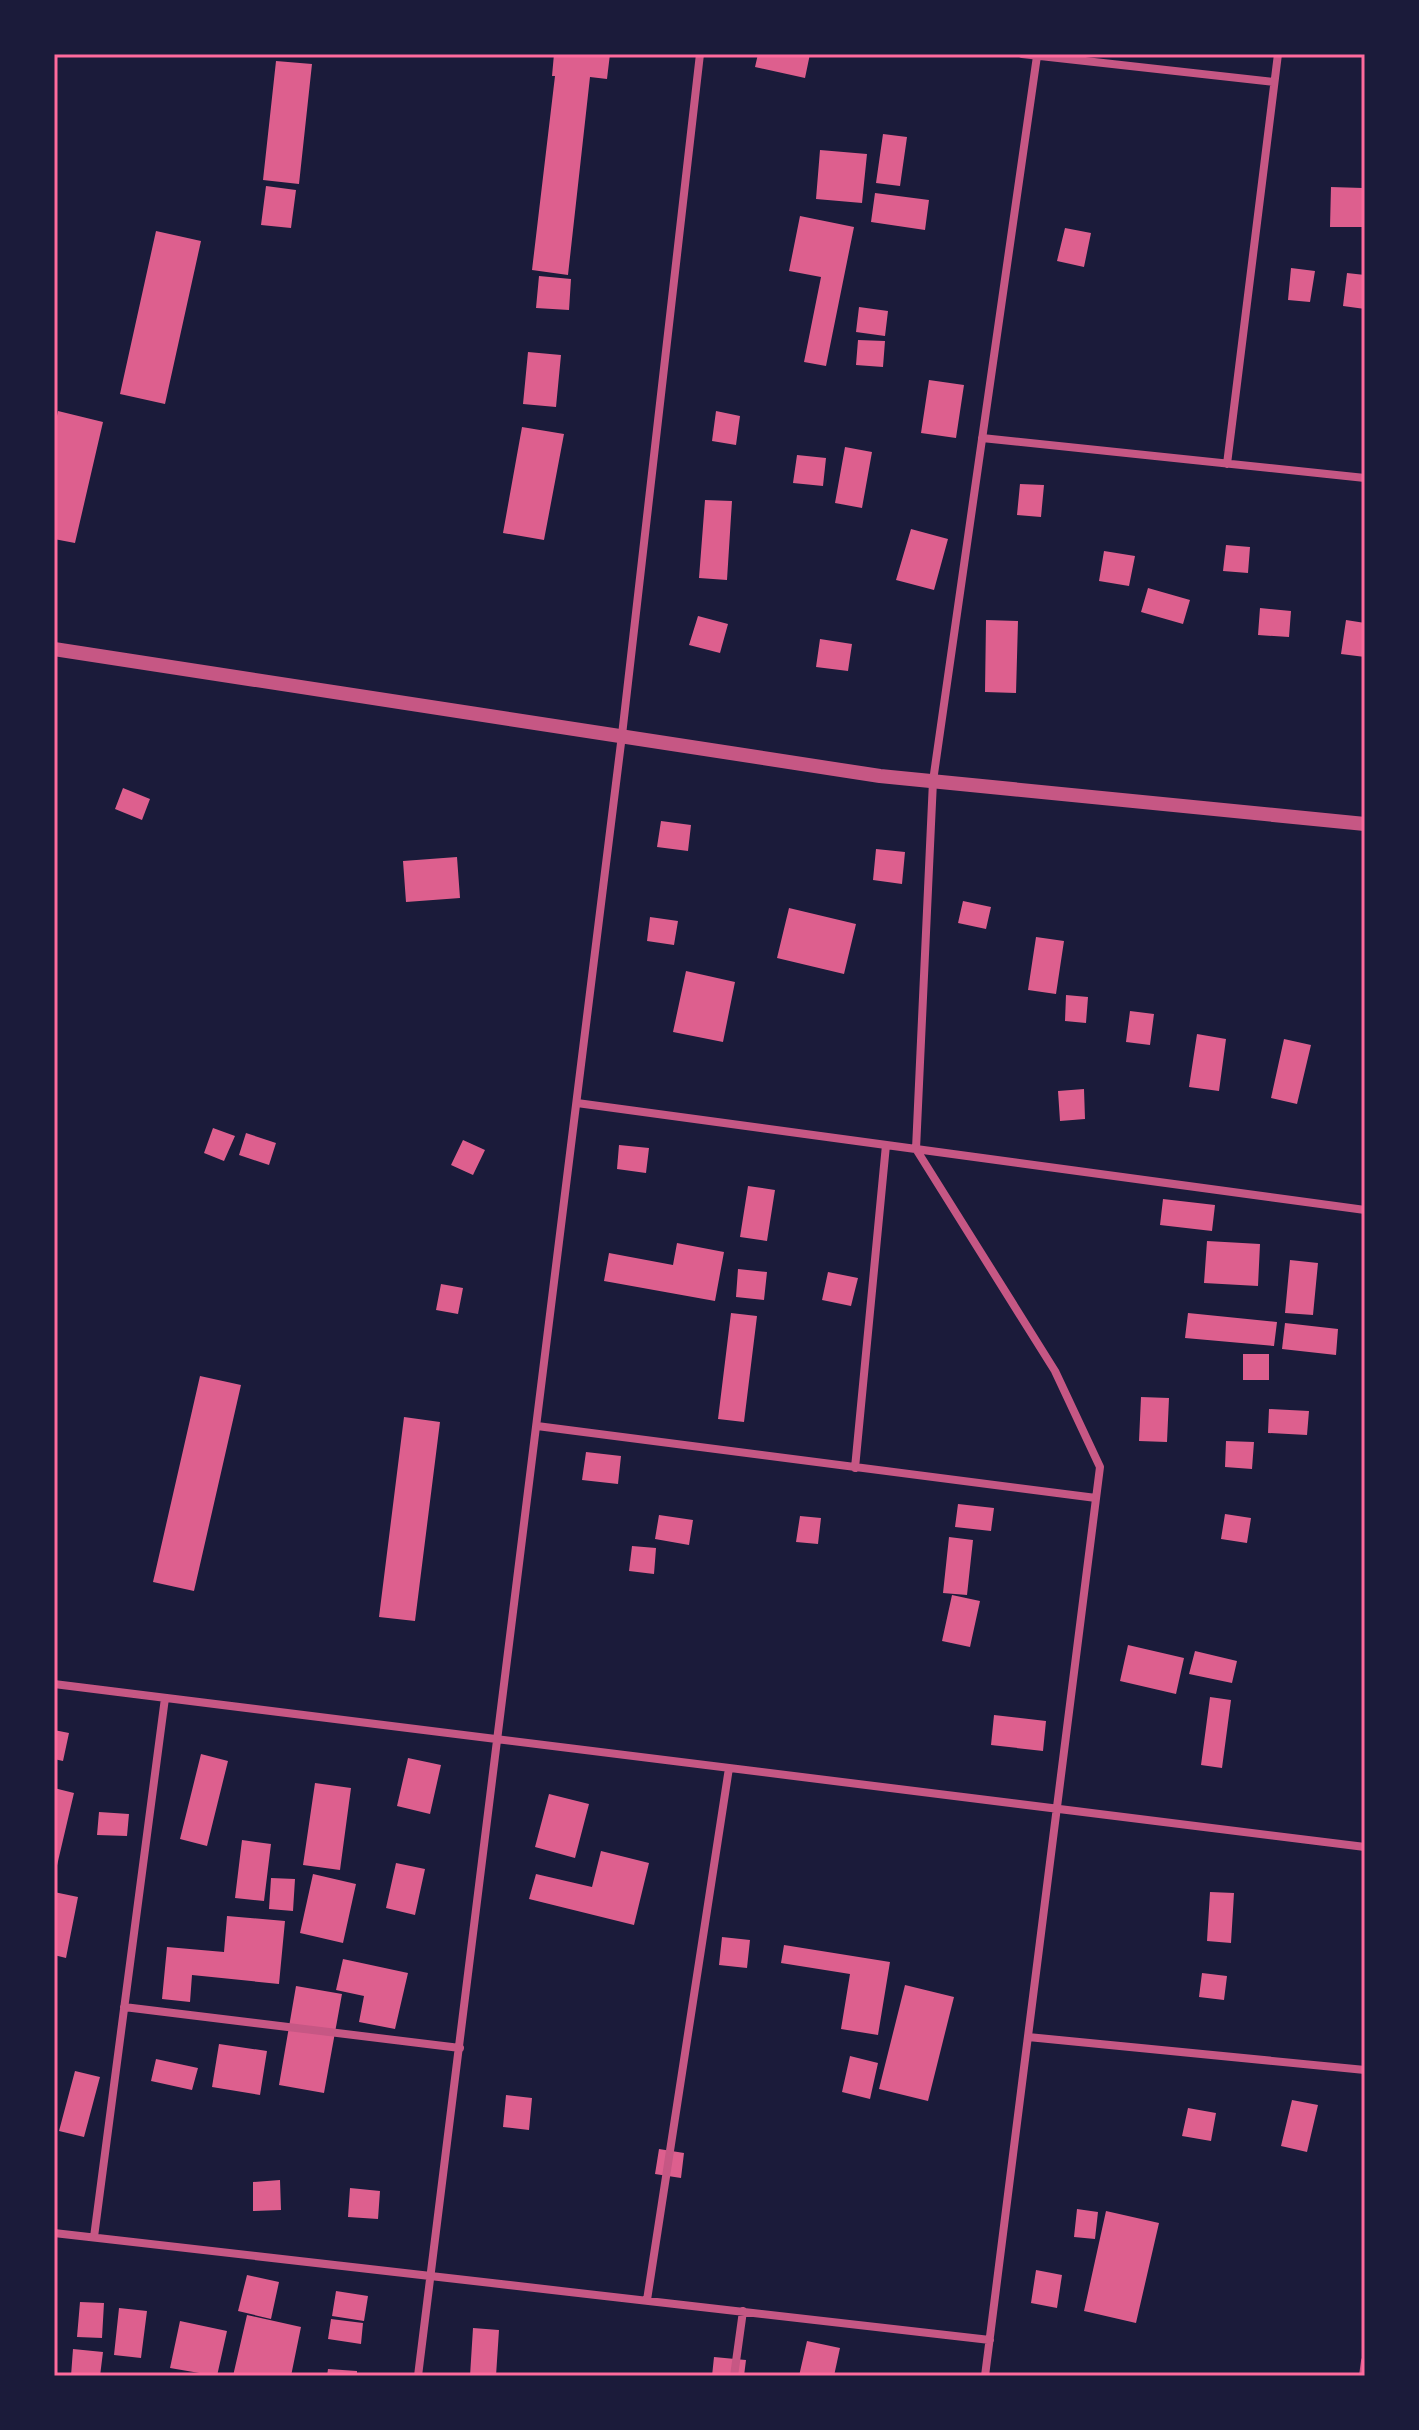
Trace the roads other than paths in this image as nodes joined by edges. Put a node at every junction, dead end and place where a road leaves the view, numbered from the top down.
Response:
1 (700, 54) edge
2 (1022, 54) edge
3 (1278, 54) edge
4 (1037, 56) junction
5 (1274, 82) junction
6 (982, 438) junction
7 (1227, 464) junction
8 (1365, 478) edge
9 (54, 649) edge
10 (622, 735) junction
11 (933, 781) junction
12 (1365, 824) edge
13 (577, 1103) junction
14 (886, 1145) junction
15 (916, 1149) junction
16 (1365, 1210) edge
17 (537, 1426) junction
18 (855, 1468) junction
19 (1096, 1498) junction
20 (54, 1684) edge
21 (165, 1698) junction
22 (499, 1739) junction
23 (729, 1768) junction
24 (1057, 1808) junction
25 (1365, 1847) edge
26 (124, 2007) junction
27 (1028, 2037) junction
28 (460, 2048) junction
29 (1365, 2070) edge
30 (54, 2233) edge
31 (94, 2237) junction
32 (431, 2275) junction
33 (647, 2300) junction
34 (743, 2311) junction
35 (990, 2340) junction
36 (1365, 2361) edge
37 (418, 2376) edge
38 (734, 2376) edge
39 (985, 2376) edge
40 (1363, 2376) edge

1 - 10 street
2 - 4 street
3 - 5 street
4 - 5 street
4 - 6 street
5 - 7 street
6 - 7 street
6 - 11 street
7 - 8 street
9 - 10 street
10 - 11 street
10 - 13 street
11 - 12 street
11 - 15 street
13 - 14 street
13 - 17 street
14 - 15 street
14 - 18 street
15 - 16 street
15 - 19 street
17 - 18 street
17 - 22 street
18 - 19 street
19 - 24 street
20 - 21 street
21 - 22 street
21 - 26 street
22 - 23 street
22 - 28 street
23 - 24 street
23 - 33 street
24 - 25 street
24 - 27 street
26 - 28 street
26 - 31 street
27 - 29 street
27 - 35 street
28 - 32 street
30 - 31 street
31 - 32 street
32 - 33 street
32 - 37 street
33 - 34 street
34 - 35 street
34 - 38 street
35 - 39 street
36 - 40 street

